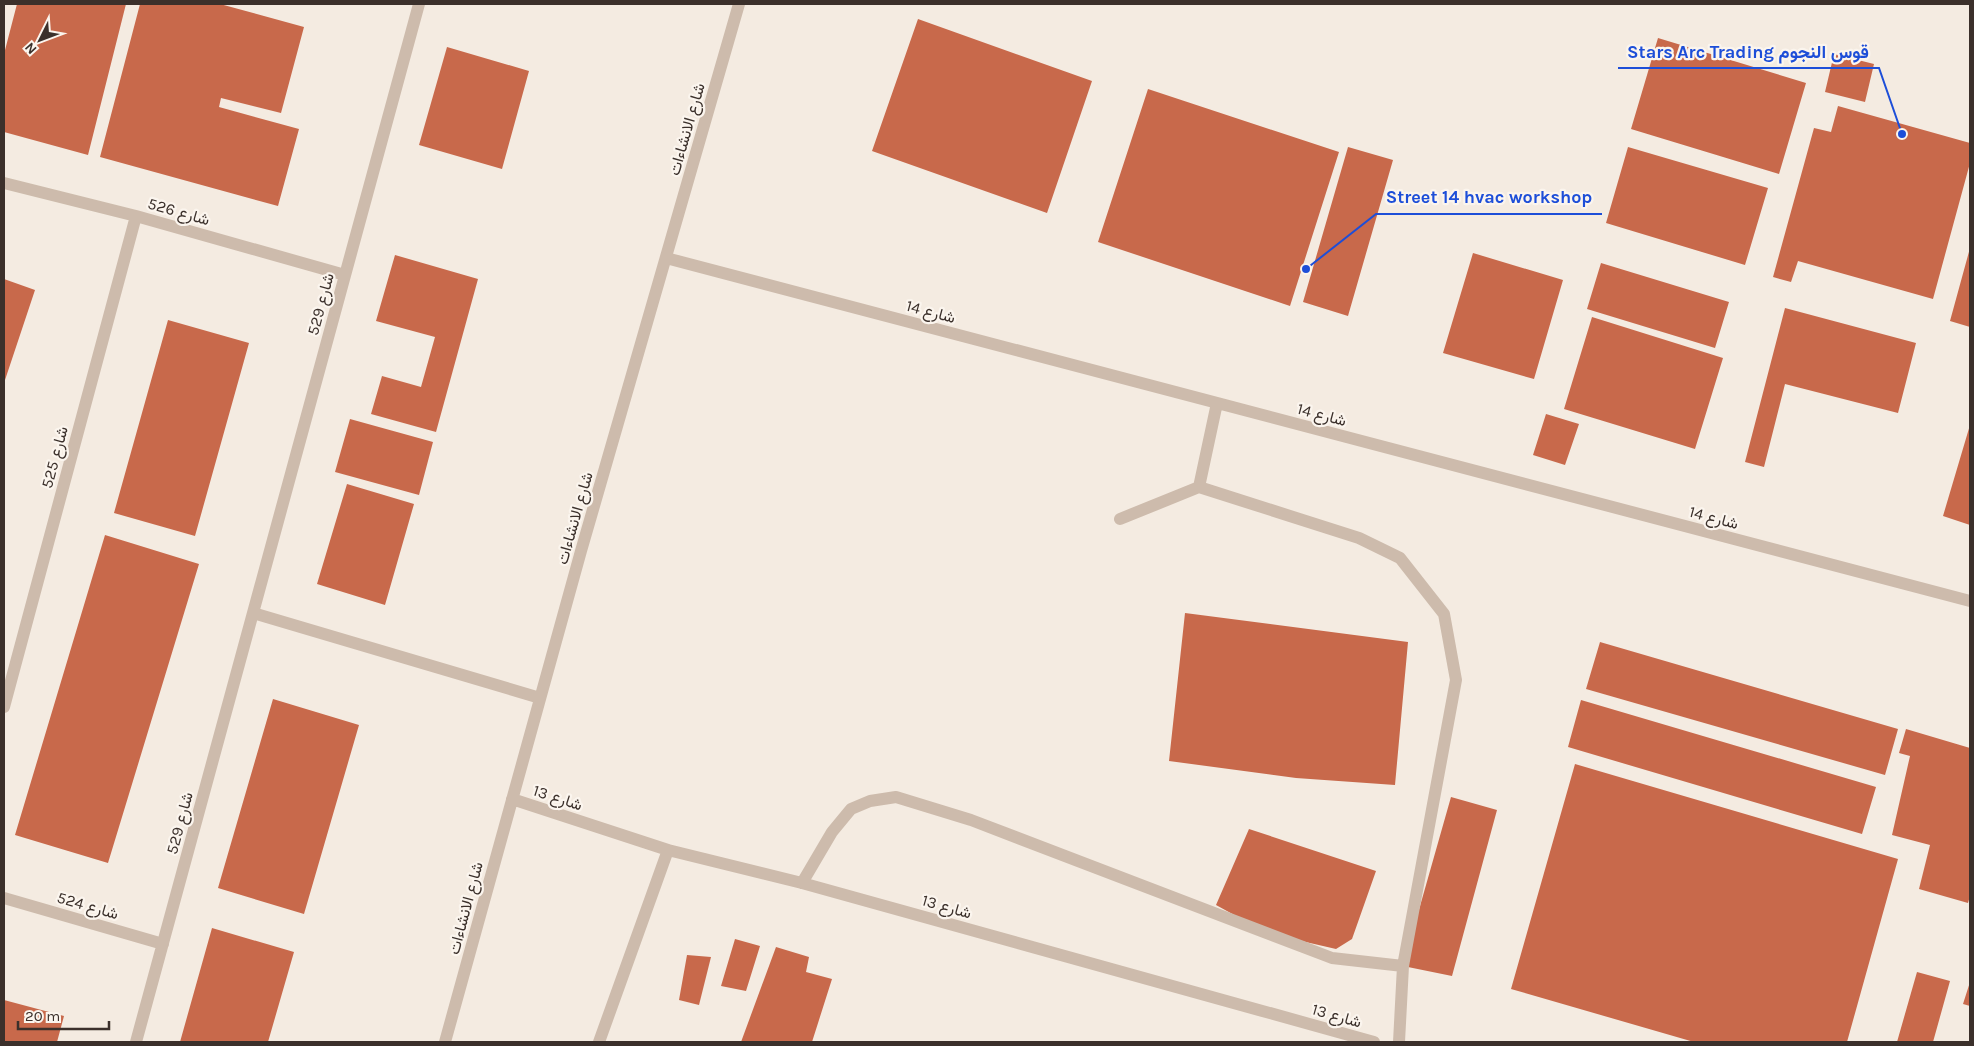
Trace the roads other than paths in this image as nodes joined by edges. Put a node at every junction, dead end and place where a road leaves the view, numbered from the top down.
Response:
1 (418, 4) edge
2 (739, 4) edge
3 (4, 182) edge
4 (136, 216) junction
5 (666, 258) junction
6 (345, 275) junction
7 (1217, 403) junction
8 (1199, 487) junction
9 (1120, 519) dead end
10 (1970, 601) edge
11 (253, 613) junction
12 (540, 698) junction
13 (4, 707) edge
14 (512, 799) junction
15 (668, 850) junction
16 (802, 883) junction
17 (4, 898) edge
18 (163, 944) junction
19 (1403, 966) junction
20 (136, 1042) edge
21 (445, 1042) edge
22 (599, 1042) edge
23 (1374, 1042) edge
24 (1399, 1042) edge

1 - 6 street, شارع 529
2 - 5 street, شارع الانشاءات
3 - 4 street, شارع 526
4 - 6 street, شارع 526
4 - 13 street, شارع 525
5 - 7 street, شارع 14
5 - 12 street, شارع الانشاءات
6 - 11 street, شارع 529
7 - 8 street
7 - 10 street, شارع 14
8 - 9 street
8 - 19 street
11 - 12 street
11 - 18 street, شارع 529
12 - 14 street, شارع الانشاءات
14 - 15 street, شارع 13
14 - 21 street, شارع الانشاءات
15 - 16 street, شارع 13
15 - 22 street
16 - 19 street
16 - 23 street, شارع 13
17 - 18 street, شارع 524
18 - 20 street, شارع 529
19 - 24 street

